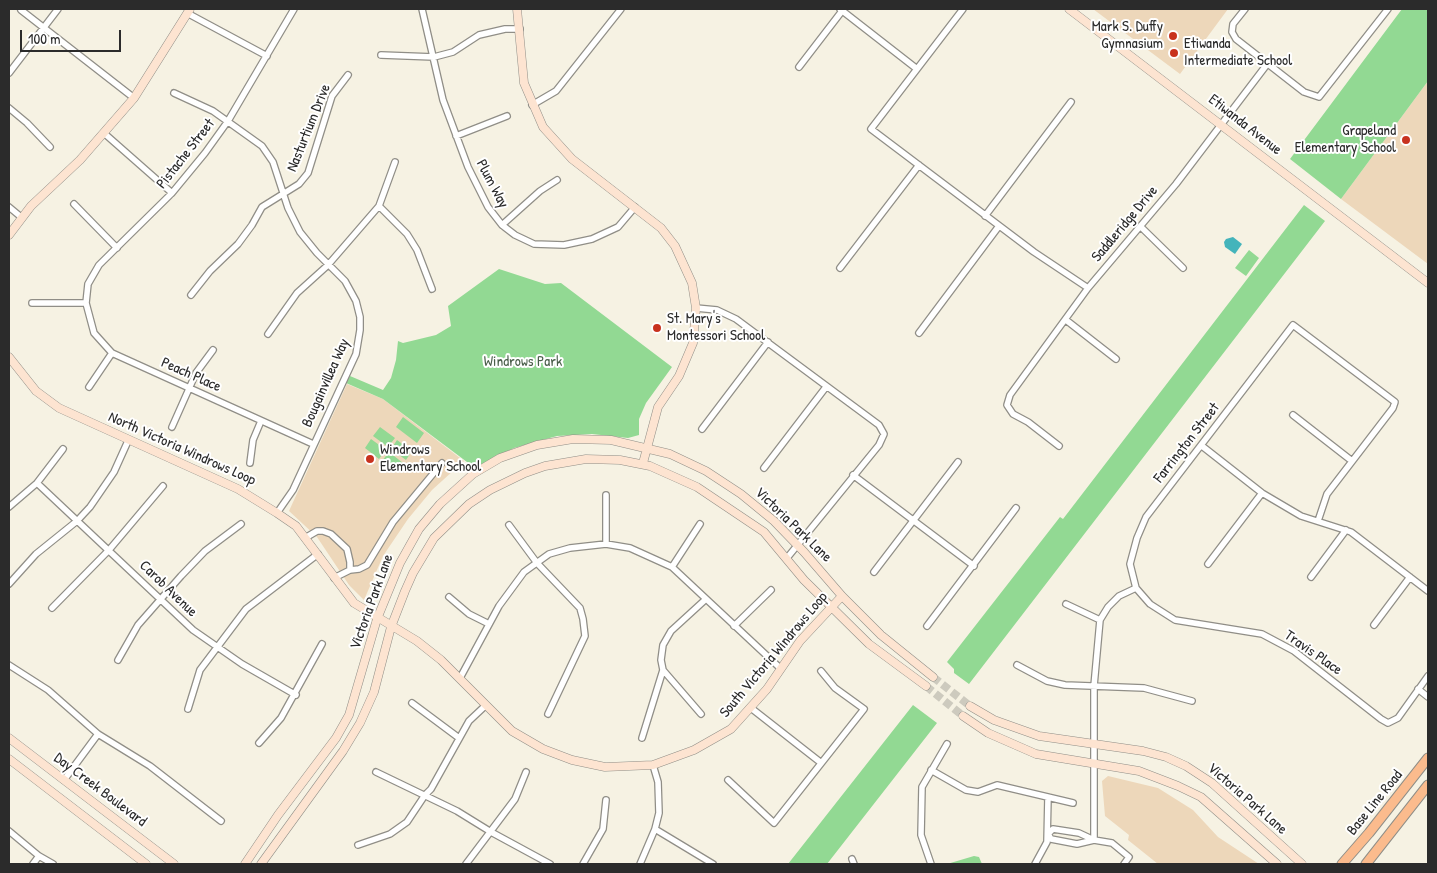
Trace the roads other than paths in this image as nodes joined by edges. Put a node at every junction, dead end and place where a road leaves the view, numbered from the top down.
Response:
1 (58, 9) edge
2 (294, 9) edge
3 (422, 9) edge
4 (517, 9) edge
5 (621, 9) edge
6 (963, 9) edge
7 (1069, 9) edge
8 (1245, 9) edge
9 (1388, 9) edge
10 (21, 10) dead end
11 (841, 10) edge
12 (188, 11) edge
13 (44, 27) junction
14 (520, 29) junction
15 (381, 55) dead end
16 (266, 56) junction
17 (434, 57) junction
18 (1268, 63) junction
19 (799, 67) dead end
20 (917, 69) junction
21 (9, 73) edge
22 (348, 75) dead end
23 (174, 93) dead end
24 (134, 98) junction
25 (1071, 102) dead end
26 (532, 105) junction
27 (9, 108) edge
28 (507, 116) dead end
29 (228, 121) junction
30 (1221, 124) junction
31 (105, 134) junction
32 (456, 136) junction
33 (50, 147) dead end
34 (395, 162) dead end
35 (919, 165) junction
36 (557, 180) dead end
37 (172, 193) junction
38 (284, 193) junction
39 (74, 204) dead end
40 (378, 206) junction
41 (9, 207) edge
42 (635, 207) junction
43 (985, 216) junction
44 (21, 217) junction
45 (502, 225) junction
46 (999, 226) junction
47 (1142, 226) junction
48 (9, 235) edge
49 (117, 248) junction
50 (328, 264) junction
51 (840, 268) dead end
52 (1183, 268) dead end
53 (1428, 282) edge
54 (1088, 288) junction
55 (432, 289) dead end
56 (191, 296) dead end
57 (32, 303) dead end
58 (86, 303) junction
59 (696, 308) junction
60 (1066, 320) junction
61 (919, 333) dead end
62 (268, 334) dead end
63 (768, 342) junction
64 (213, 350) dead end
65 (112, 353) junction
66 (9, 357) edge
67 (1116, 359) dead end
68 (89, 387) dead end
69 (826, 387) junction
70 (189, 388) junction
71 (1293, 415) dead end
72 (261, 421) junction
73 (172, 427) dead end
74 (702, 429) dead end
75 (128, 440) junction
76 (313, 444) junction
77 (1059, 446) dead end
78 (1202, 446) junction
79 (646, 447) junction
80 (63, 448) dead end
81 (1352, 461) junction
82 (958, 462) dead end
83 (250, 463) dead end
84 (442, 463) dead end
85 (643, 463) junction
86 (764, 468) dead end
87 (854, 475) junction
88 (37, 483) junction
89 (163, 486) dead end
90 (1262, 493) junction
91 (606, 495) dead end
92 (9, 507) edge
93 (1016, 508) dead end
94 (278, 513) junction
95 (913, 520) junction
96 (77, 521) junction
97 (1318, 521) junction
98 (240, 524) dead end
99 (700, 524) dead end
100 (509, 525) dead end
101 (1346, 530) junction
102 (306, 538) junction
103 (606, 544) junction
104 (798, 546) junction
105 (109, 550) junction
106 (318, 554) junction
107 (787, 558) junction
108 (537, 563) junction
109 (1208, 564) dead end
110 (974, 566) junction
111 (672, 567) junction
112 (350, 570) junction
113 (874, 572) dead end
114 (1311, 577) dead end
115 (1410, 577) junction
116 (334, 578) junction
117 (9, 584) edge
118 (1136, 588) junction
119 (771, 590) dead end
120 (1428, 590) edge
121 (842, 596) junction
122 (448, 597) dead end
123 (706, 598) junction
124 (161, 600) junction
125 (1066, 604) dead end
126 (831, 607) junction
127 (52, 608) dead end
128 (377, 619) junction
129 (1100, 620) junction
130 (489, 624) junction
131 (1374, 625) dead end
132 (734, 626) junction
133 (927, 626) dead end
134 (391, 627) junction
135 (322, 644) dead end
136 (216, 647) junction
137 (118, 660) dead end
138 (9, 665) edge
139 (1017, 665) dead end
140 (780, 668) junction
141 (663, 670) junction
142 (821, 671) dead end
143 (1428, 676) edge
144 (933, 677) tunnel mouth
145 (460, 678) junction
146 (926, 686) tunnel mouth
147 (1094, 686) junction
148 (1418, 689) junction
149 (296, 695) junction
150 (1428, 697) edge
151 (1192, 701) dead end
152 (412, 703) dead end
153 (485, 706) junction
154 (970, 706) tunnel mouth
155 (751, 708) junction
156 (188, 709) dead end
157 (548, 714) dead end
158 (701, 714) dead end
159 (963, 716) tunnel mouth
160 (98, 734) junction
161 (9, 738) edge
162 (459, 738) junction
163 (642, 738) dead end
164 (260, 743) dead end
165 (947, 744) dead end
166 (1094, 745) junction
167 (1428, 758) edge
168 (9, 760) edge
169 (820, 762) junction
170 (1095, 763) junction
171 (653, 765) junction
172 (931, 770) junction
173 (376, 772) dead end
174 (526, 772) dead end
175 (64, 780) junction
176 (728, 780) dead end
177 (1428, 785) edge
178 (425, 795) junction
179 (1048, 797) junction
180 (606, 800) dead end
181 (1074, 803) dead end
182 (221, 822) dead end
183 (655, 830) junction
184 (9, 831) edge
185 (491, 832) junction
186 (1048, 834) junction
187 (1094, 840) junction
188 (358, 845) dead end
189 (39, 856) junction
190 (33, 864) edge
191 (53, 864) edge
192 (146, 864) edge
193 (174, 864) edge
194 (245, 864) edge
195 (261, 864) edge
196 (466, 864) edge
197 (550, 864) edge
198 (583, 864) edge
199 (640, 864) edge
200 (713, 864) edge
201 (930, 864) edge
202 (1035, 864) edge
203 (1124, 864) edge
204 (1277, 864) edge
205 (1302, 864) edge
206 (1342, 864) edge
207 (1366, 864) edge

1 - 13 street
2 - 16 street, Pistache Street
3 - 17 street, Plum Way
4 - 14 street
5 - 26 street
6 - 20 street
7 - 30 street, Etiwanda Avenue
8 - 18 street
9 - 18 street
10 - 13 street
11 - 19 street
11 - 20 street
12 - 16 street
12 - 24 street
13 - 21 street
13 - 24 street
14 - 17 street
14 - 26 street
15 - 17 street
16 - 29 street, Pistache Street
17 - 32 street, Plum Way
18 - 30 street, Saddleridge Drive
20 - 35 street
22 - 38 street, Nasturtium Drive
23 - 29 street, Bougainvillea Way
24 - 31 street
25 - 43 street
26 - 42 street
27 - 33 street
28 - 32 street
29 - 37 street, Pistache Street
29 - 38 street, Bougainvillea Way
30 - 47 street, Saddleridge Drive
30 - 53 street, Etiwanda Avenue
31 - 37 street
31 - 44 street
32 - 45 street, Plum Way
34 - 40 street
35 - 43 street
35 - 51 street
36 - 45 street
37 - 49 street, Pistache Street
38 - 50 street, Bougainvillea Way
38 - 56 street, Nasturtium Drive
39 - 49 street
40 - 50 street
40 - 55 street
41 - 44 street
42 - 45 street, Plum Way
42 - 59 street
43 - 46 street
44 - 48 street
46 - 54 street
46 - 61 street
47 - 52 street
47 - 54 street, Saddleridge Drive
49 - 58 street, Pistache Street
50 - 62 street
50 - 76 street, Bougainvillea Way
54 - 60 street, Saddleridge Drive
57 - 58 street
58 - 65 street, Peach Place
59 - 63 street
59 - 79 street
60 - 67 street
60 - 77 street, Saddleridge Drive
63 - 69 street
63 - 74 street
64 - 70 street
65 - 68 street
65 - 70 street, Peach Place
66 - 75 street, North Victoria Windrows Loop
69 - 86 street
69 - 87 street
70 - 72 street, Peach Place
70 - 73 street
71 - 81 street
72 - 76 street, Peach Place
72 - 83 street
75 - 94 street, North Victoria Windrows Loop
75 - 96 street
76 - 94 street, Bougainvillea Way
78 - 81 street, Farrington Street
78 - 90 street
78 - 118 street, Farrington Street
79 - 85 street
79 - 104 street, Victoria Park Lane
79 - 128 street, Victoria Park Lane
80 - 88 street
81 - 97 street
82 - 95 street
84 - 112 street
85 - 107 street, Victoria Park Lane
85 - 134 street, Victoria Park Lane
87 - 95 street
87 - 104 street
88 - 92 street
88 - 96 street, Carob Avenue
89 - 105 street
90 - 97 street
90 - 109 street
91 - 103 street
93 - 110 street
94 - 102 street, North Victoria Windrows Loop
95 - 110 street
95 - 113 street
96 - 105 street, Carob Avenue
96 - 117 street
97 - 101 street
98 - 124 street
99 - 111 street
100 - 108 street
101 - 114 street
101 - 115 street
102 - 106 street, North Victoria Windrows Loop
102 - 112 street
103 - 108 street
103 - 111 street
104 - 107 street
104 - 121 street, Victoria Park Lane
105 - 124 street, Carob Avenue
105 - 127 street
106 - 116 street, North Victoria Windrows Loop
106 - 136 street
107 - 126 street, Victoria Park Lane
108 - 130 street
108 - 157 street
110 - 133 street
111 - 123 street
112 - 116 street
115 - 120 street
115 - 131 street
116 - 128 street, North Victoria Windrows Loop
118 - 129 street
118 - 148 street, Travis Place
119 - 132 street
121 - 126 street, South Victoria Windrows Loop
121 - 144 street, Victoria Park Lane
122 - 130 street
123 - 132 street
123 - 141 street
124 - 136 street, Carob Avenue
124 - 137 street
125 - 129 street
126 - 140 street, South Victoria Windrows Loop
126 - 146 street, Victoria Park Lane
128 - 134 street, North Victoria Windrows Loop
128 - 194 street, Victoria Park Lane
129 - 147 street
130 - 145 street
132 - 140 street
134 - 145 street, South Victoria Windrows Loop
134 - 195 street, Victoria Park Lane
135 - 149 street
136 - 149 street, Carob Avenue
136 - 156 street
138 - 160 street
139 - 147 street
140 - 155 street, South Victoria Windrows Loop
141 - 158 street
141 - 163 street
142 - 169 street
143 - 148 street
145 - 153 street, South Victoria Windrows Loop
147 - 151 street
147 - 166 street
148 - 150 street
149 - 164 street
152 - 162 street
153 - 162 street
153 - 171 street, South Victoria Windrows Loop
154 - 166 street, Victoria Park Lane
155 - 169 street
155 - 171 street, South Victoria Windrows Loop
159 - 170 street, Victoria Park Lane
160 - 175 street
160 - 182 street
161 - 175 street, Day Creek Boulevard
162 - 178 street
165 - 172 street
166 - 170 street
166 - 205 street, Victoria Park Lane
167 - 206 main road, Base Line Road
168 - 192 street, Day Creek Boulevard
169 - 176 street
170 - 187 street
170 - 204 street, Victoria Park Lane
171 - 183 street
172 - 179 street
172 - 201 street
173 - 178 street
174 - 185 street
175 - 193 street, Day Creek Boulevard
177 - 207 main road, Base Line Road
178 - 185 street
178 - 188 street
179 - 181 street
179 - 186 street
180 - 198 street
183 - 199 street
183 - 200 street
184 - 189 street
185 - 196 street
185 - 197 street
186 - 187 street
186 - 187 street
186 - 202 street
187 - 203 street
189 - 190 street
189 - 191 street

